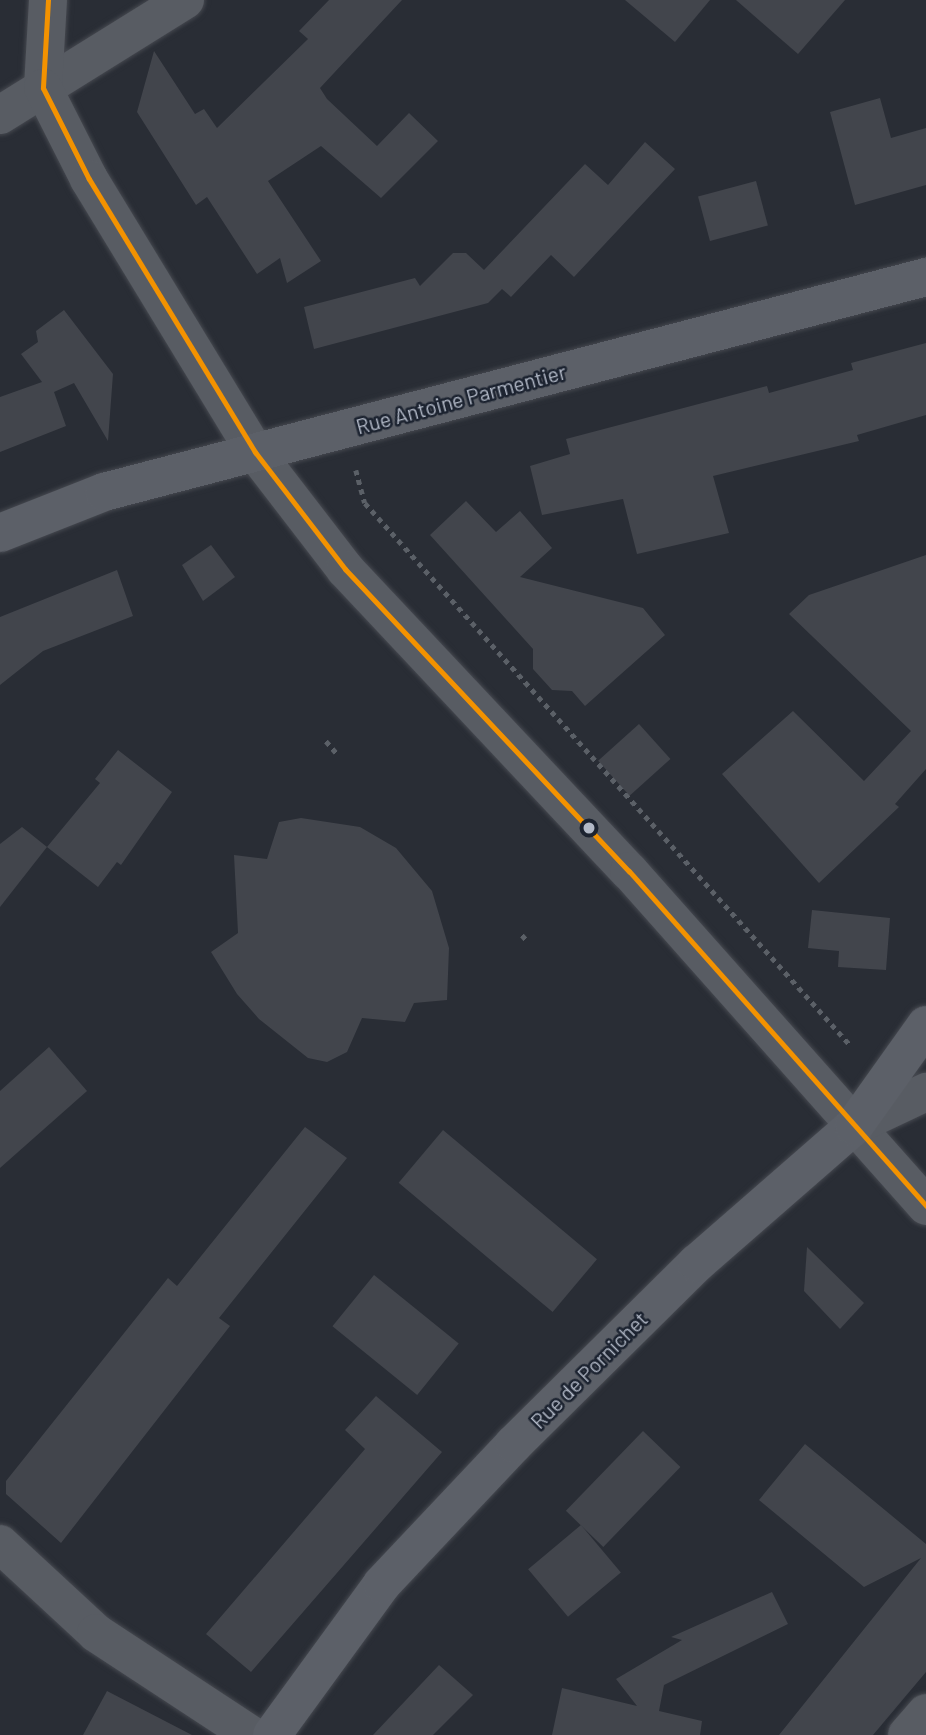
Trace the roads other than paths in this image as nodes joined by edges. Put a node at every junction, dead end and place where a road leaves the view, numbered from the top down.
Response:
1 (48, 0) edge
2 (185, 0) edge
3 (43, 88) junction
4 (0, 115) edge
5 (926, 277) edge
6 (255, 452) junction
7 (0, 533) edge
8 (926, 1025) edge
9 (926, 1092) edge
10 (854, 1126) junction
11 (926, 1206) edge
12 (0, 1544) edge
13 (926, 1713) edge
14 (251, 1735) edge
15 (272, 1735) edge
16 (907, 1735) edge

1 - 3 street
2 - 3 street
3 - 4 street
3 - 6 street
5 - 6 main road, Rue Antoine Parmentier
6 - 7 main road, Rue Antoine Parmentier
6 - 10 street
8 - 10 main road, Rue de Pornichet
9 - 10 street
10 - 11 street
10 - 15 main road, Rue de Pornichet
12 - 14 street
13 - 16 street

